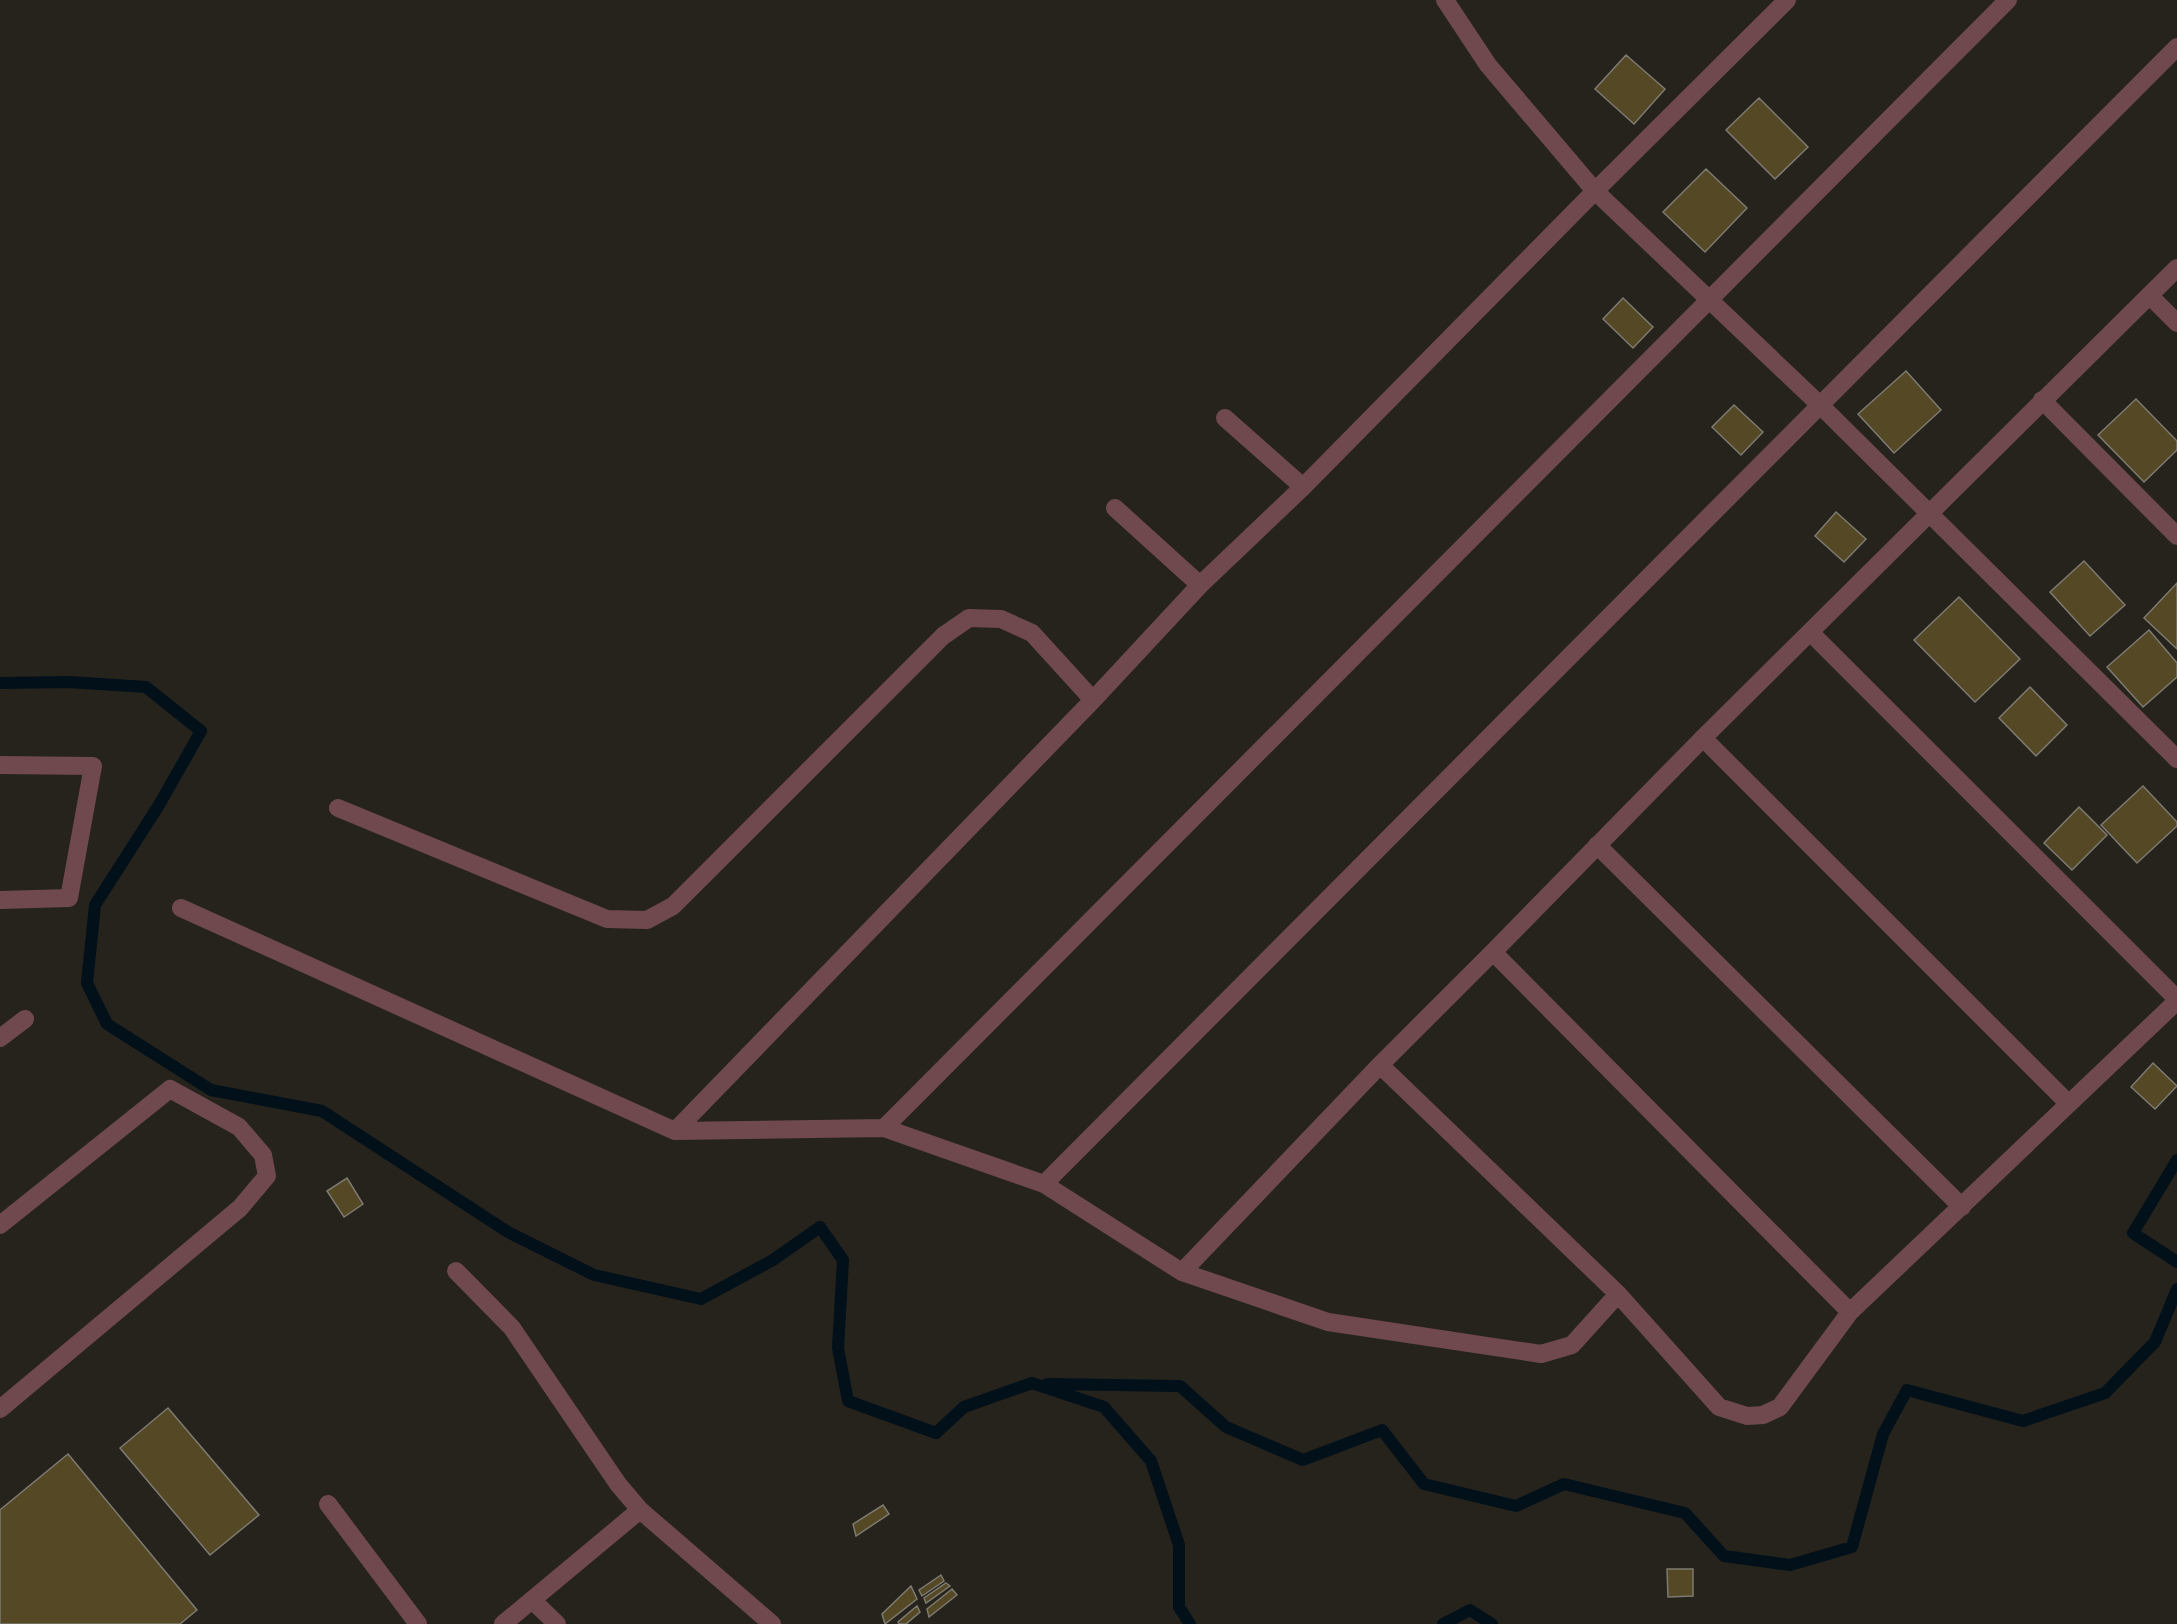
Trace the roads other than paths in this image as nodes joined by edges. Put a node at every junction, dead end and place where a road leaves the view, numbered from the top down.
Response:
1 (1445, 0) edge
2 (1787, 0) edge
3 (2008, 0) edge
4 (2177, 46) edge
5 (1595, 190) junction
6 (2177, 268) edge
7 (2150, 296) junction
8 (1711, 299) junction
9 (2177, 323) edge
10 (2042, 400) junction
11 (1820, 405) junction
12 (1225, 418) dead end
13 (1303, 487) junction
14 (1115, 508) dead end
15 (1929, 514) junction
16 (2177, 536) edge
17 (1200, 585) junction
18 (1810, 632) junction
19 (1093, 700) junction
20 (1703, 738) junction
21 (2177, 759) edge
22 (0, 765) edge
23 (338, 808) dead end
24 (1597, 845) junction
25 (0, 900) edge
26 (181, 908) dead end
27 (1493, 952) junction
28 (2177, 1000) edge
29 (25, 1018) dead end
30 (0, 1038) edge
31 (1380, 1065) junction
32 (2068, 1103) junction
33 (884, 1128) junction
34 (675, 1131) junction
35 (1044, 1184) junction
36 (1962, 1207) junction
37 (0, 1225) edge
38 (456, 1271) dead end
39 (1182, 1272) junction
40 (1618, 1294) junction
41 (1850, 1312) junction
42 (0, 1409) edge
43 (328, 1504) dead end
44 (640, 1510) junction
45 (532, 1600) junction
46 (418, 1624) edge
47 (503, 1624) edge
48 (556, 1624) edge
49 (772, 1624) edge

1 - 5 street
2 - 5 street
3 - 8 street
4 - 11 street
5 - 8 street
5 - 13 street
6 - 7 street
7 - 9 street
7 - 10 street
8 - 11 street
8 - 33 street
10 - 15 street
10 - 16 street
11 - 15 street
11 - 35 street
12 - 13 street
13 - 17 street
14 - 17 street
15 - 18 street
15 - 21 street
17 - 19 street
18 - 20 street
18 - 28 street
19 - 23 street
19 - 34 street
20 - 24 street
20 - 32 street
22 - 25 street
24 - 27 street
24 - 36 street
26 - 34 street
27 - 31 street
27 - 41 street
28 - 32 street
29 - 30 street
31 - 39 street
31 - 40 street
32 - 36 street
33 - 34 street
33 - 35 street
35 - 39 street
36 - 41 street
37 - 42 street
38 - 44 street
39 - 40 street
40 - 41 street
43 - 46 street
44 - 45 street
44 - 49 street
45 - 47 street
45 - 48 street

